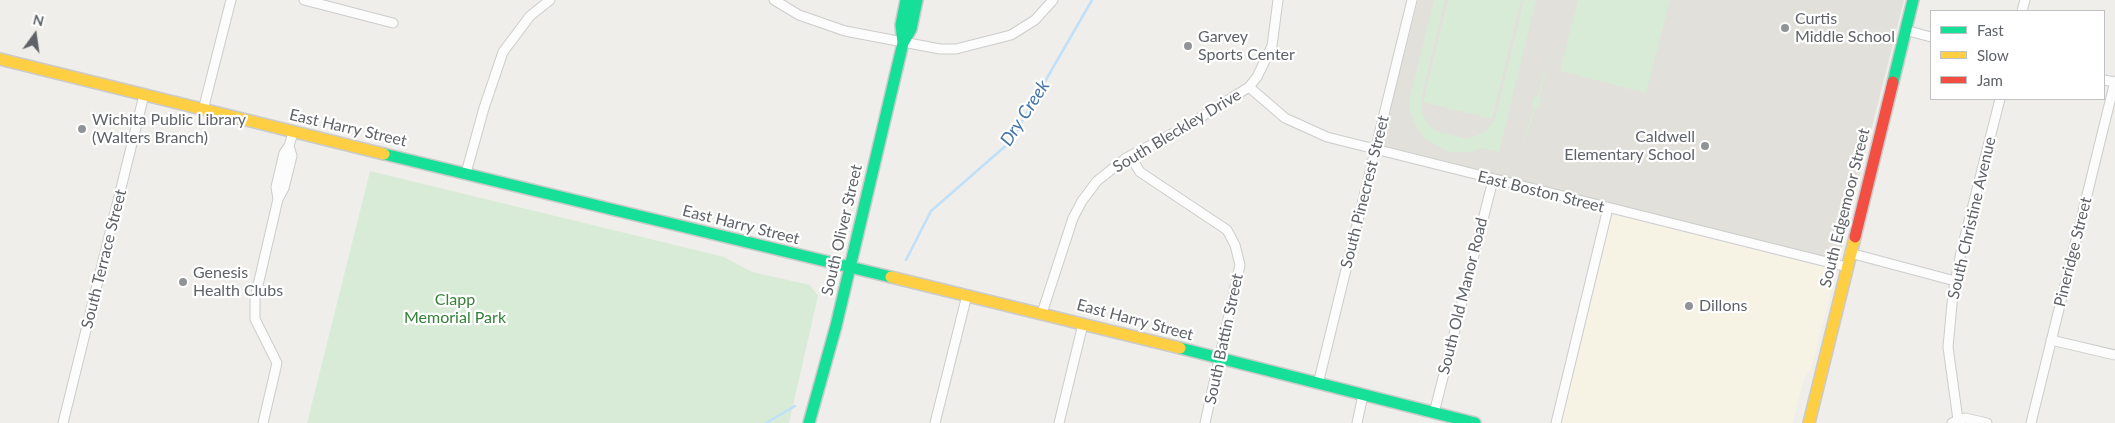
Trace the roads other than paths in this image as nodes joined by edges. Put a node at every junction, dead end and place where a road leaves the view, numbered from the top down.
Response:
1 (231, 0) edge
2 (304, 0) edge
3 (550, 0) edge
4 (774, 0) edge
5 (906, 0) edge
6 (917, 0) edge
7 (1053, 0) edge
8 (1278, 0) edge
9 (1412, 0) edge
10 (1913, 0) edge
11 (393, 23) dead end
12 (1905, 30) junction
13 (1930, 37) edge
14 (903, 43) junction
15 (0, 59) edge
16 (2115, 82) edge
17 (1249, 87) junction
18 (144, 95) junction
19 (2000, 100) edge
20 (203, 110) junction
21 (293, 133) junction
22 (1376, 150) junction
23 (1130, 156) junction
24 (466, 173) junction
25 (1493, 180) junction
26 (1608, 208) junction
27 (1850, 253) junction
28 (850, 267) junction
29 (1846, 267) junction
30 (1955, 281) junction
31 (967, 295) junction
32 (1042, 313) junction
33 (1084, 324) junction
34 (2051, 340) junction
35 (2115, 355) edge
36 (1218, 359) junction
37 (1318, 384) junction
38 (1363, 396) junction
39 (1434, 413) junction
40 (1955, 421) edge
41 (63, 423) edge
42 (263, 423) edge
43 (809, 423) edge
44 (935, 423) edge
45 (1059, 423) edge
46 (1205, 423) edge
47 (1357, 423) edge
48 (1474, 423) edge
49 (1556, 423) edge
50 (1808, 423) edge
51 (1987, 423) edge
52 (2031, 423) edge

1 - 20 street
2 - 11 street
3 - 24 street
4 - 14 street
5 - 14 main road, South Oliver Street
6 - 14 main road, South Oliver Street
7 - 14 street
8 - 17 street, South Bleckley Drive
9 - 22 street, South Pinecrest Street
10 - 12 main road, South Edgemoor Street
12 - 13 street
12 - 27 main road, South Edgemoor Street
14 - 28 main road, South Oliver Street
15 - 18 main road, East Harry Street
16 - 34 street, Pineridge Street
17 - 22 street, East Boston Street
17 - 23 street, South Bleckley Drive
18 - 20 main road, East Harry Street
18 - 41 street, South Terrace Street
19 - 30 street, South Christine Avenue
20 - 21 main road, East Harry Street
21 - 24 main road, East Harry Street
21 - 42 street
22 - 25 street, East Boston Street
22 - 37 street, South Pinecrest Street
23 - 32 street, South Bleckley Drive
23 - 36 street, South Battin Street
24 - 28 main road, East Harry Street
25 - 26 street, East Boston Street
25 - 39 street, South Old Manor Road
26 - 29 street, East Boston Street
26 - 49 street
27 - 29 main road, South Edgemoor Street
27 - 30 street
28 - 31 main road, East Harry Street
28 - 43 main road, South Oliver Street
29 - 50 main road, South Edgemoor Street
30 - 40 street, South Christine Avenue
31 - 32 main road, East Harry Street
31 - 44 street
32 - 33 main road, East Harry Street
33 - 36 main road, East Harry Street
33 - 45 street
34 - 35 street
34 - 52 street, Pineridge Street
36 - 37 main road, East Harry Street
36 - 46 street, South Battin Street
37 - 38 main road, East Harry Street
38 - 39 main road, East Harry Street
38 - 47 street
39 - 48 main road, East Harry Street
40 - 51 street

